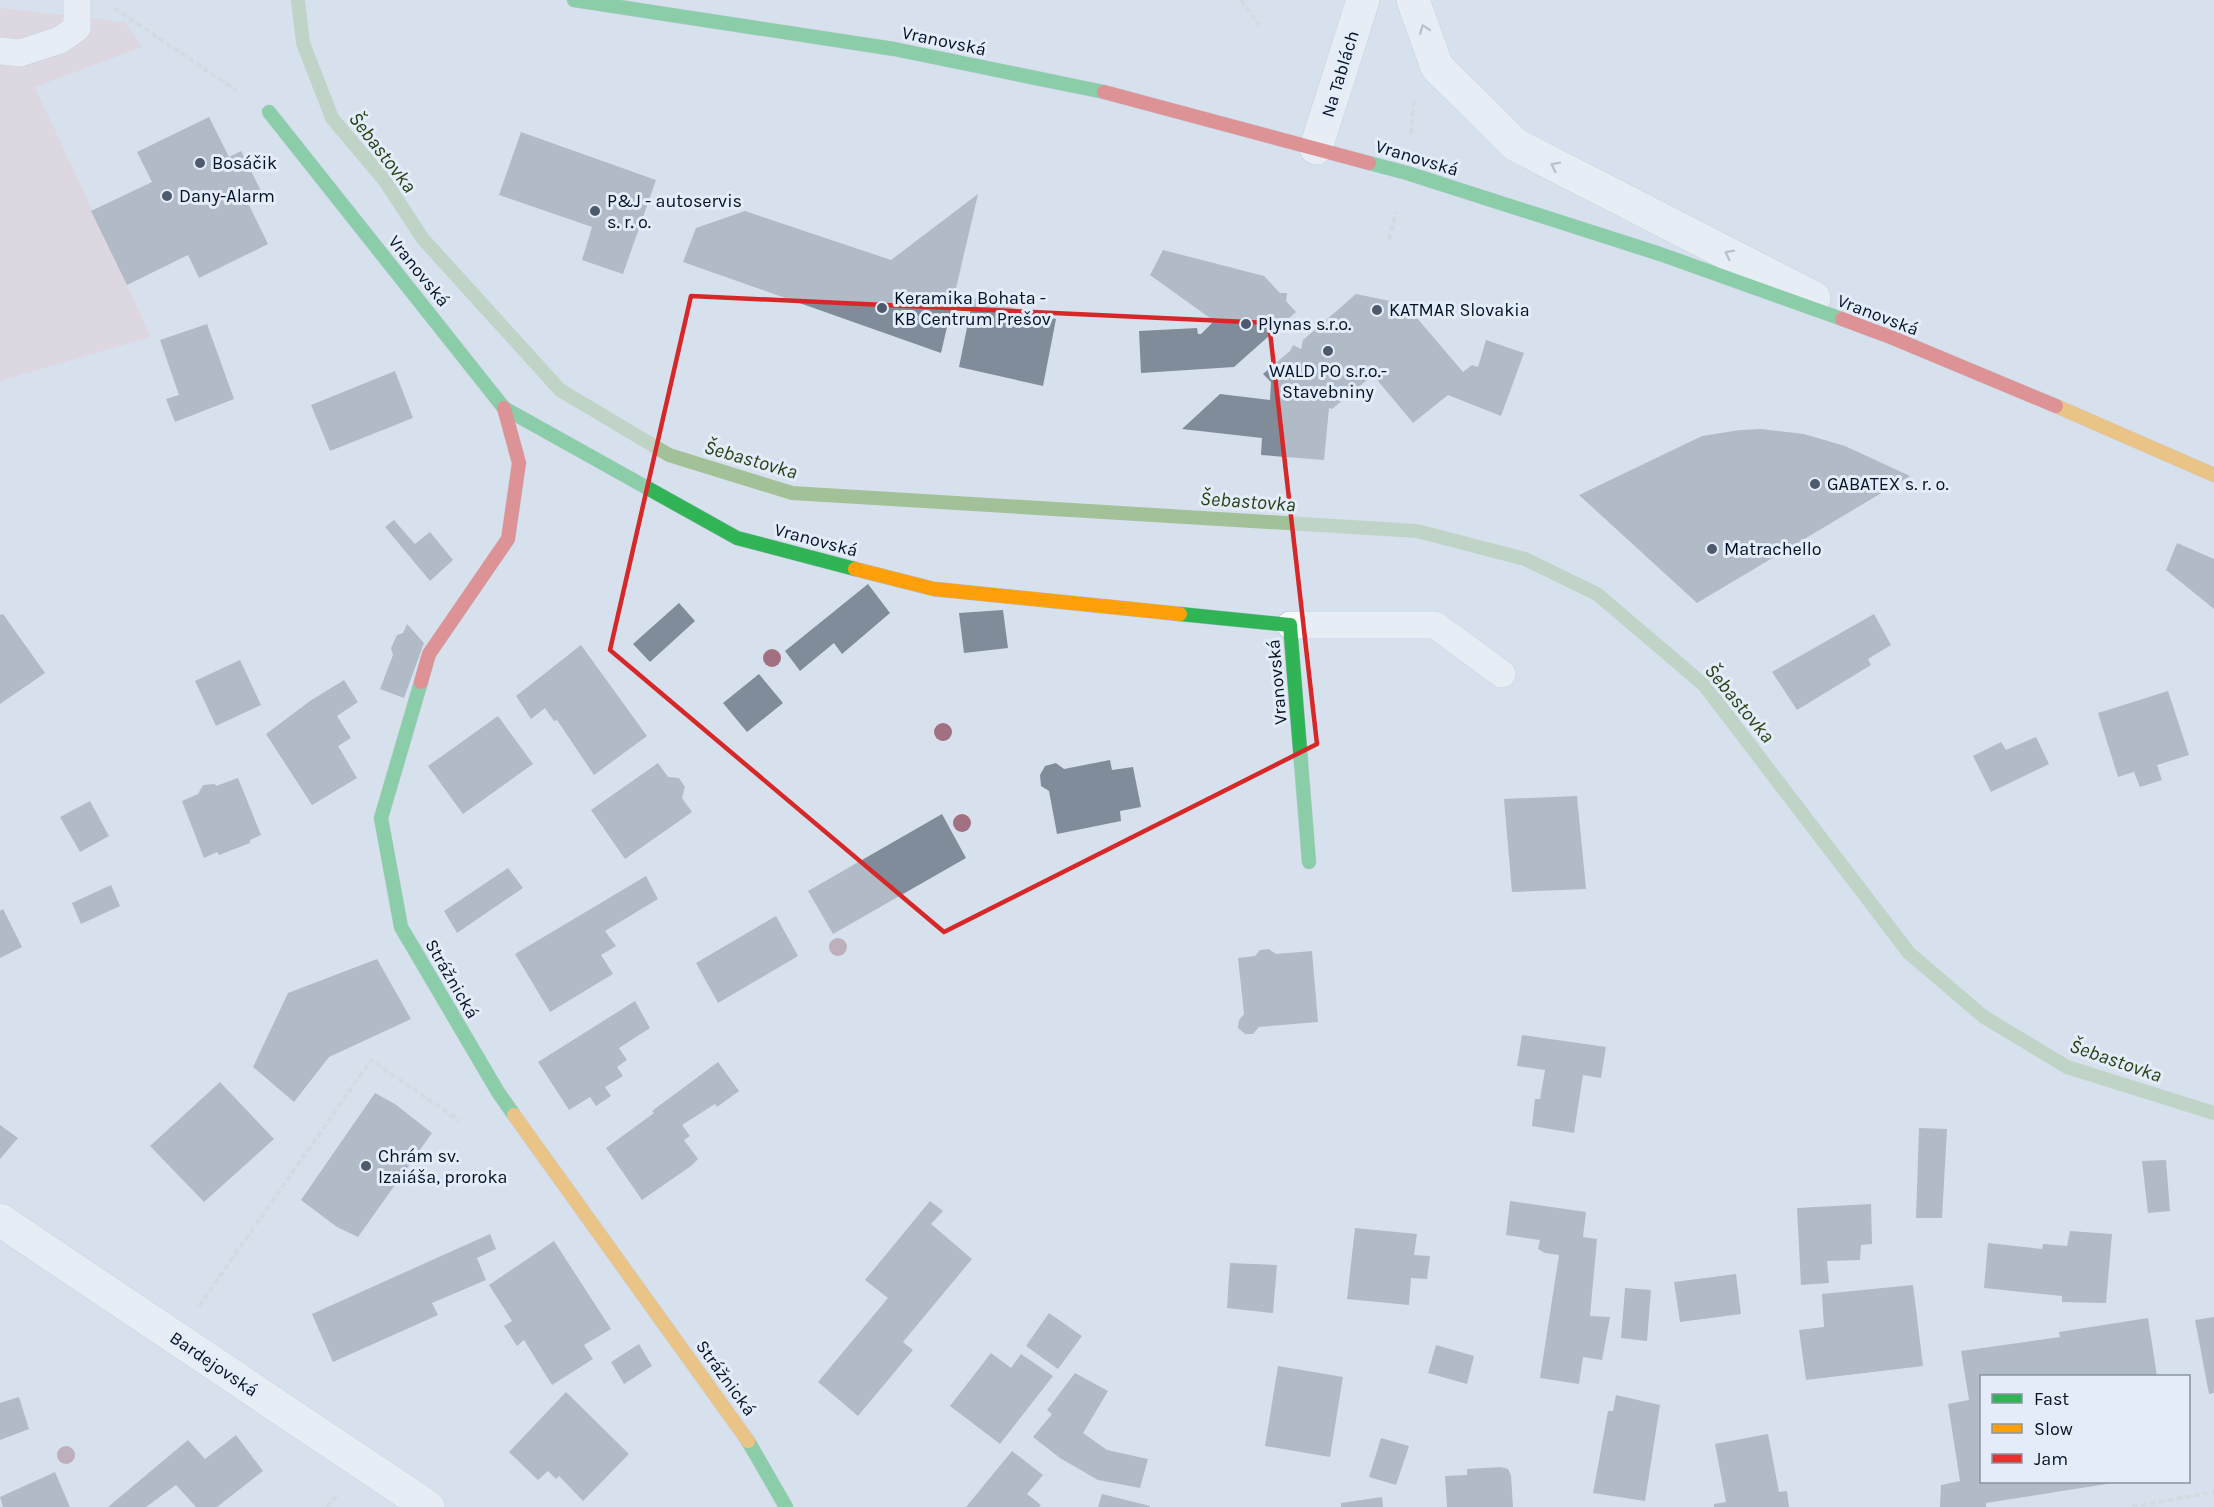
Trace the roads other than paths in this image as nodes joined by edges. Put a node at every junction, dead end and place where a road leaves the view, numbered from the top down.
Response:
1 (77, 0) edge
2 (574, 0) edge
3 (1363, 0) edge
4 (1413, 0) edge
5 (0, 51) edge
6 (269, 112) road end
7 (1316, 148) junction
8 (1893, 338) junction
9 (504, 408) junction
10 (2214, 475) edge
11 (1290, 625) junction
12 (1502, 674) dead end
13 (1310, 862) dead end
14 (0, 1220) edge
15 (428, 1507) edge
16 (786, 1507) edge

1 - 5 lane
2 - 7 street, Vranovská
3 - 7 street, Na Tablách
8 -> 4 street
6 - 9 street, Vranovská
7 - 8 street, Vranovská
8 - 10 street, Vranovská
9 - 11 street, Vranovská
9 - 16 street, Strážnická
11 - 12 lane
11 - 13 street, Vranovská
14 - 15 street, Bardejovská

